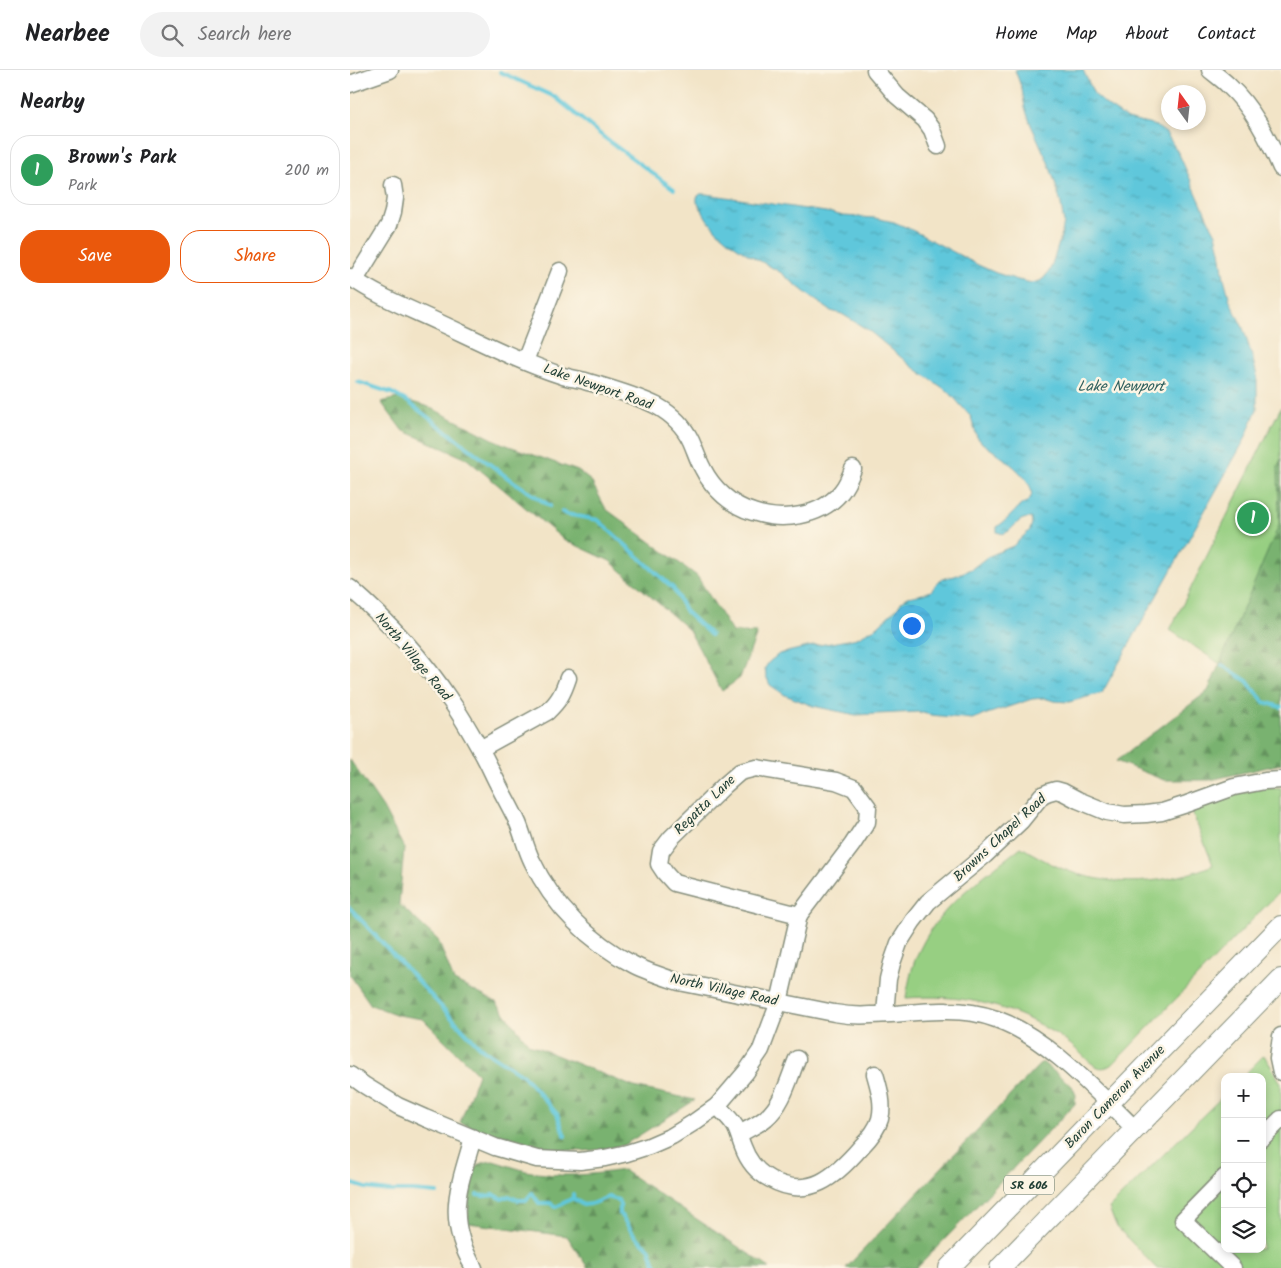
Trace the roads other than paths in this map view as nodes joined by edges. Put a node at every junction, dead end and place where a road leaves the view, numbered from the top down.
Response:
1 (390, 70) edge
2 (875, 70) edge
3 (1210, 70) edge
4 (350, 84) edge
5 (938, 146) dead end
6 (1281, 168) edge
7 (393, 185) dead end
8 (560, 271) dead end
9 (352, 278) edge
10 (525, 361) junction
11 (853, 469) dead end
12 (350, 588) edge
13 (568, 678) dead end
14 (480, 749) junction
15 (1281, 780) edge
16 (799, 915) junction
17 (1281, 926) edge
18 (1281, 979) edge
19 (779, 1002) junction
20 (885, 1014) junction
21 (1281, 1036) edge
22 (797, 1059) dead end
23 (1281, 1072) edge
24 (875, 1074) dead end
25 (350, 1075) edge
26 (1108, 1103) junction
27 (717, 1106) junction
28 (1281, 1120) edge
29 (1135, 1128) junction
30 (739, 1134) junction
31 (1266, 1134) edge
32 (473, 1138) junction
33 (1221, 1181) edge
34 (474, 1268) edge
35 (949, 1268) edge
36 (1000, 1268) edge
37 (1233, 1268) edge

1 - 4 street
2 - 5 street
3 - 6 street
7 - 9 street
8 - 10 street
9 - 10 street, Lake Newport Road
10 - 11 street, Lake Newport Road
12 - 14 street, North Village Road
13 - 14 street
14 - 19 street, North Village Road
15 - 20 street, Browns Chapel Road
16 - 16 street, Regatta Lane
16 - 19 street, Regatta Lane
17 - 26 main road, Baron Cameron Avenue / SR 606
18 - 29 main road, SR 606
19 - 20 street, North Village Road
19 - 27 street, Regatta Lane
20 - 26 street, North Village Road
21 - 23 street
22 - 30 street
24 - 30 street
25 - 32 street, Regatta Lane
26 - 29 street, North Village Road
26 - 35 main road, Baron Cameron Avenue / SR 606
27 - 30 street
27 - 32 street, Regatta Lane
28 - 31 street
29 - 36 main road, SR 606
32 - 34 street
33 - 37 street

